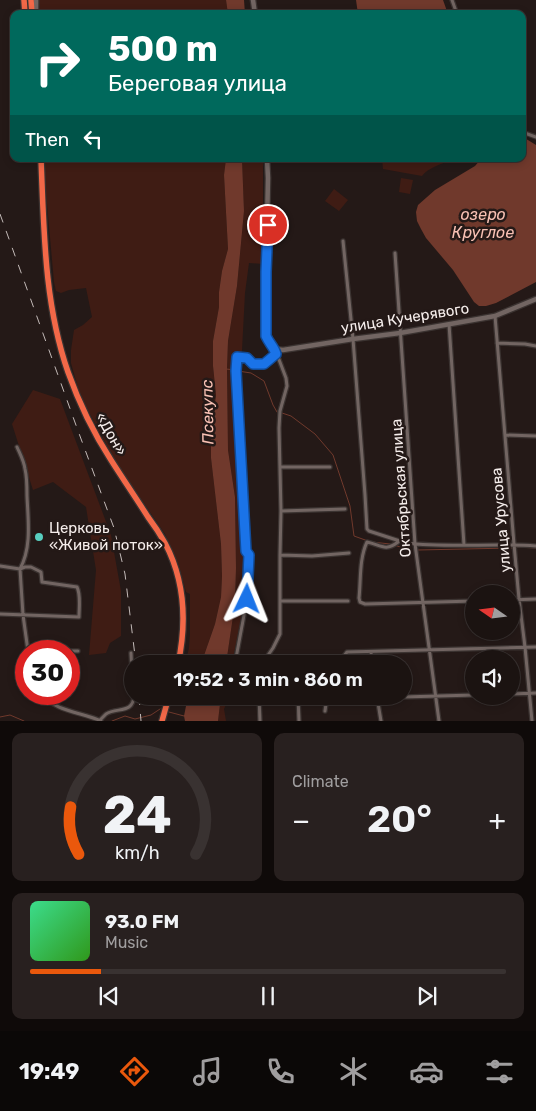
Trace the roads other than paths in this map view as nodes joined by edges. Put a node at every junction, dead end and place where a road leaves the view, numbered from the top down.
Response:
1 (39, 162) edge
2 (267, 162) edge
3 (343, 241) dead end
4 (394, 253) dead end
5 (536, 300) edge
6 (495, 316) junction
7 (449, 324) junction
8 (400, 333) junction
9 (353, 339) junction
10 (497, 343) junction
11 (536, 346) edge
12 (276, 352) junction
13 (505, 436) junction
14 (536, 436) edge
15 (17, 447) dead end
16 (281, 467) junction
17 (330, 467) dead end
18 (345, 509) dead end
19 (281, 511) junction
20 (398, 542) junction
21 (415, 544) junction
22 (514, 544) junction
23 (464, 545) junction
24 (536, 546) edge
25 (349, 554) dead end
26 (280, 555) junction
27 (0, 566) edge
28 (20, 569) junction
29 (518, 585) edge
30 (520, 599) edge
31 (536, 599) edge
32 (348, 601) dead end
33 (465, 601) edge
34 (281, 602) junction
35 (422, 602) junction
36 (520, 607) edge
37 (0, 614) edge
38 (24, 615) junction
39 (27, 640) edge
40 (536, 646) edge
41 (525, 647) junction
42 (430, 649) junction
43 (371, 652) junction
44 (180, 655) edge
45 (237, 655) edge
46 (268, 655) edge
47 (345, 655) edge
48 (371, 655) edge
49 (529, 693) junction
50 (536, 693) edge
51 (520, 694) edge
52 (465, 695) edge
53 (412, 696) edge
54 (435, 696) junction
55 (57, 705) edge
56 (132, 705) edge
57 (166, 705) edge
58 (259, 705) edge
59 (298, 705) edge
60 (326, 705) edge
61 (378, 705) edge
62 (325, 711) dead end
63 (101, 720) edge
64 (162, 721) edge
65 (260, 721) edge
66 (299, 721) edge
67 (381, 721) edge
68 (438, 721) edge
69 (532, 721) edge

1 - 44 highway, «Дон»
2 - 12 street
3 - 9 street
4 - 8 street, Октябрьская улица
5 - 6 street, улица Кучерявого
6 - 7 street, улица Кучерявого
6 - 10 street, улица Урусова
7 - 8 street, улица Кучерявого
7 - 23 street
8 - 9 street, улица Кучерявого
8 - 21 street, Октябрьская улица
9 - 12 street, улица Кучерявого
9 - 20 street
10 - 11 street
10 - 13 street, улица Урусова
12 - 16 street
12 - 45 street
13 - 14 street
13 - 22 street, улица Урусова
15 - 28 street
16 - 17 street
16 - 19 street
18 - 19 street
19 - 26 street
20 - 21 street
20 - 35 street
21 - 23 street
21 - 35 street, Октябрьская улица
22 - 23 street
22 - 24 street
22 - 29 street, улица Урусова
25 - 26 street
26 - 34 street
27 - 28 street
28 - 38 street
28 - 38 street
30 - 31 street
32 - 34 street
33 - 35 street
34 - 46 street
35 - 42 street, Октябрьская улица
36 - 41 street, улица Урусова
37 - 38 street
38 - 39 street
40 - 41 street
41 - 42 street
41 - 49 street, улица Урусова
42 - 43 street
42 - 54 street, Октябрьская улица
43 - 47 street
43 - 48 street
49 - 50 street
49 - 51 street
49 - 69 street, улица Урусова
52 - 54 street
53 - 54 street
54 - 68 street, Октябрьская улица
55 - 63 street
56 - 63 street
57 - 64 highway
58 - 65 street
59 - 66 street
60 - 62 street
61 - 67 street

